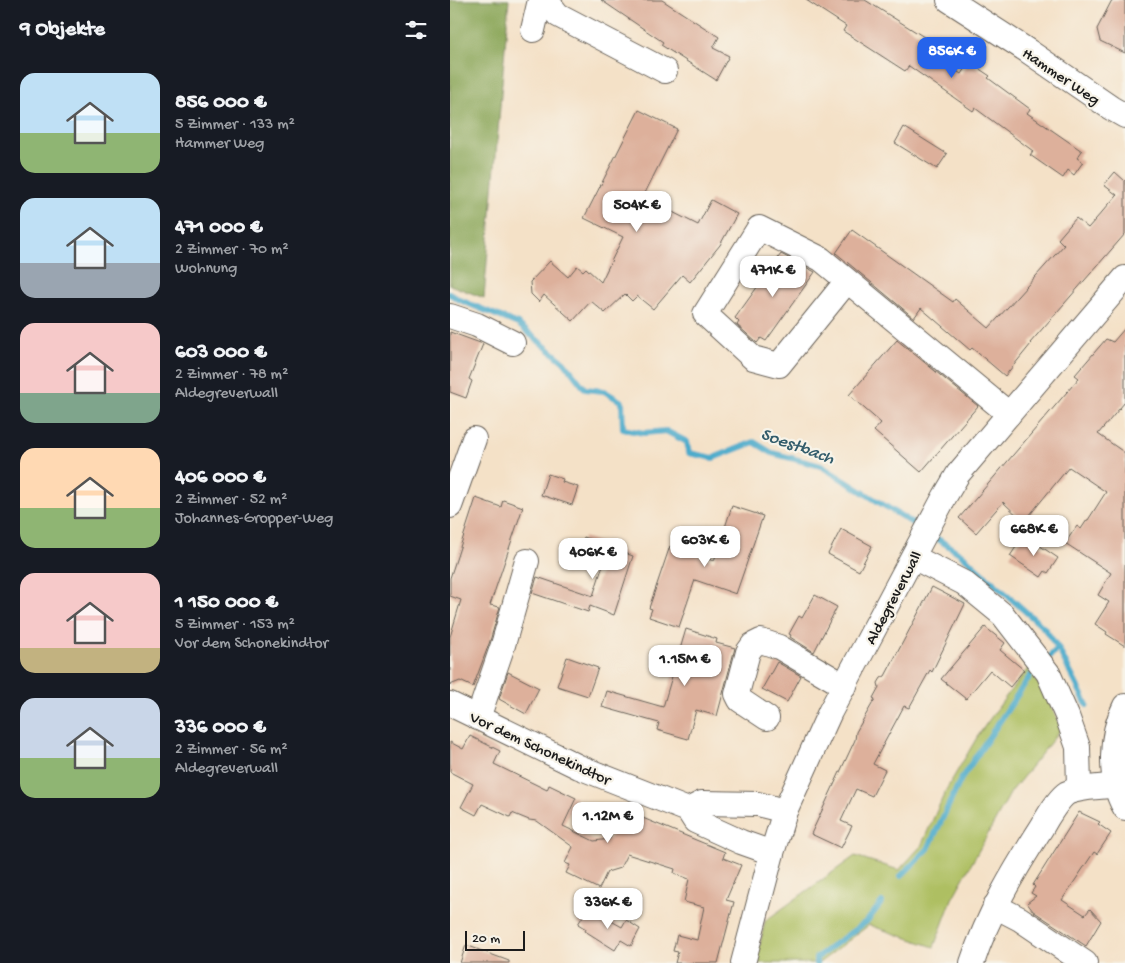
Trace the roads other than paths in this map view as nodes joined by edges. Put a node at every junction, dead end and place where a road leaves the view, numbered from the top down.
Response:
1 (540, 0) edge
2 (546, 0) edge
3 (949, 0) edge
4 (533, 30) dead end
5 (665, 71) dead end
6 (1125, 116) edge
7 (1125, 278) edge
8 (848, 281) junction
9 (450, 316) edge
10 (513, 342) dead end
11 (1009, 414) junction
12 (474, 438) dead end
13 (450, 506) edge
14 (915, 552) junction
15 (528, 561) dead end
16 (845, 686) junction
17 (450, 704) edge
18 (1125, 706) edge
19 (478, 718) junction
20 (768, 718) dead end
21 (1116, 785) junction
22 (1079, 788) junction
23 (1125, 808) edge
24 (688, 810) junction
25 (785, 811) junction
26 (772, 853) junction
27 (995, 906) junction
28 (743, 963) edge
29 (972, 963) edge
30 (1085, 963) edge

1 - 4 street
2 - 5 street
3 - 6 street, Hammer Weg
7 - 11 street, Aldegreverwall
8 - 8 street
8 - 11 street
9 - 10 street
11 - 14 street, Aldegreverwall
12 - 13 street
14 - 16 street, Aldegreverwall
14 - 22 street
15 - 19 street
16 - 20 street
16 - 25 street, Aldegreverwall
17 - 19 street, Vor dem Schonekindtor
18 - 21 street
19 - 24 street, Vor dem Schonekindtor
21 - 22 street
21 - 23 street
22 - 27 street
24 - 25 street
24 - 26 street, Vor dem Schonekindtor
25 - 26 street, Aldegreverwall
26 - 28 street, Aldegreverwall
27 - 29 street
27 - 30 street

